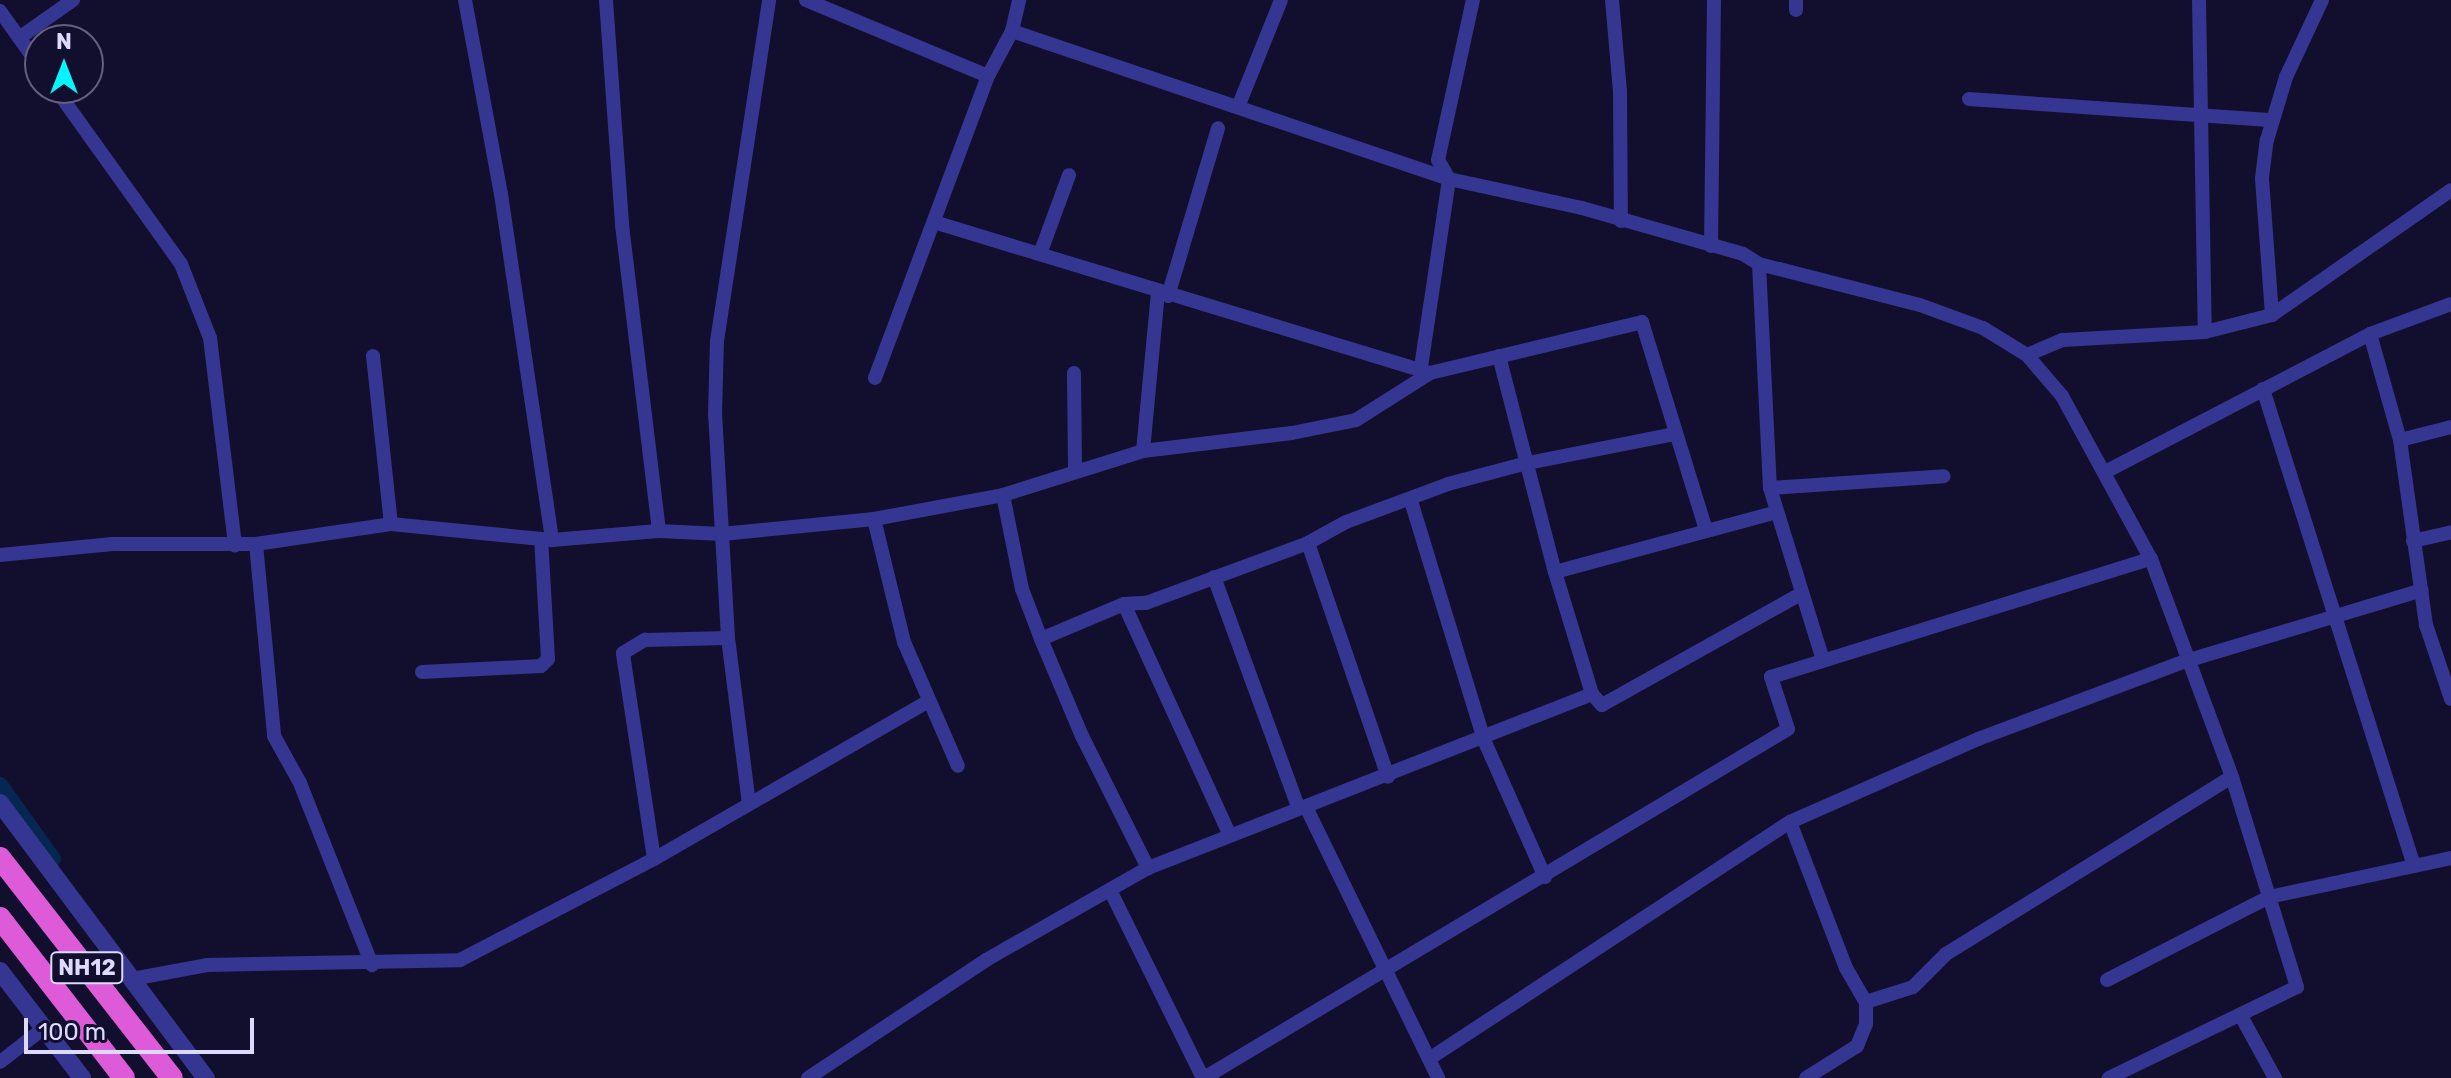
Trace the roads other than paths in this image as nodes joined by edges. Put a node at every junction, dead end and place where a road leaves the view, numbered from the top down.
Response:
1 (73, 0) edge
2 (465, 0) edge
3 (606, 0) edge
4 (769, 0) edge
5 (806, 0) edge
6 (1019, 0) edge
7 (1281, 0) edge
8 (1473, 0) edge
9 (1612, 0) edge
10 (1714, 0) edge
11 (2199, 0) edge
12 (2322, 0) edge
13 (0, 11) edge
14 (1012, 31) junction
15 (19, 38) junction
16 (24, 45) edge
17 (988, 76) junction
18 (1969, 99) dead end
19 (66, 104) edge
20 (1238, 107) junction
21 (2203, 114) junction
22 (2272, 120) junction
23 (1218, 128) dead end
24 (1069, 175) dead end
25 (1449, 179) junction
26 (2451, 190) edge
27 (1621, 221) junction
28 (934, 222) junction
29 (1711, 246) junction
30 (1040, 254) junction
31 (1759, 264) junction
32 (1163, 295) junction
33 (2451, 304) edge
34 (2272, 315) junction
35 (2205, 332) junction
36 (2370, 334) junction
37 (2027, 355) junction
38 (373, 356) dead end
39 (1499, 356) junction
40 (1425, 370) junction
41 (1074, 373) dead end
42 (875, 378) dead end
43 (2263, 389) junction
44 (2451, 427) edge
45 (1674, 434) junction
46 (2400, 440) junction
47 (1143, 451) junction
48 (1523, 464) junction
49 (2107, 471) junction
50 (1075, 472) junction
51 (1944, 476) dead end
52 (1770, 488) junction
53 (1003, 495) junction
54 (1411, 501) junction
55 (1777, 512) junction
56 (874, 519) junction
57 (391, 524) junction
58 (1706, 530) junction
59 (659, 531) junction
60 (2451, 532) edge
61 (722, 534) junction
62 (546, 539) junction
63 (2413, 541) junction
64 (1308, 543) junction
65 (256, 544) junction
66 (235, 545) junction
67 (0, 555) edge
68 (2151, 559) junction
69 (1555, 572) junction
70 (1214, 577) junction
71 (2422, 590) junction
72 (1801, 594) junction
73 (1124, 604) junction
74 (2330, 614) junction
75 (728, 638) junction
76 (1041, 639) junction
77 (1822, 657) junction
78 (2186, 661) junction
79 (422, 672) dead end
80 (1592, 694) junction
81 (2451, 699) edge
82 (929, 701) junction
83 (1484, 740) junction
84 (958, 766) dead end
85 (1388, 777) junction
86 (2232, 777) junction
87 (0, 803) edge
88 (749, 804) junction
89 (1302, 808) junction
90 (1790, 822) junction
91 (1229, 833) junction
92 (0, 858) edge
93 (2451, 858) edge
94 (654, 859) junction
95 (2414, 866) junction
96 (1148, 868) junction
97 (1545, 877) junction
98 (1110, 890) junction
99 (2269, 897) junction
100 (0, 918) edge
101 (372, 965) junction
102 (1381, 969) junction
103 (139, 977) junction
104 (2107, 980) dead end
105 (3, 982) edge
106 (1866, 1002) junction
107 (2241, 1016) junction
108 (44, 1028) junction
109 (0, 1062) edge
110 (1431, 1072) edge
111 (82, 1078) edge
112 (124, 1078) edge
113 (172, 1078) edge
114 (206, 1078) edge
115 (808, 1078) edge
116 (1203, 1078) edge
117 (1806, 1078) edge
118 (2109, 1078) edge
119 (2275, 1078) edge

1 - 15 street
2 - 62 street
3 - 59 street
4 - 61 street
5 - 17 street
6 - 14 street
7 - 20 street
8 - 25 street
9 - 27 street
10 - 29 street
11 - 21 street
12 - 22 street
13 - 15 street
14 - 17 street
14 - 20 street
15 - 16 street
17 - 28 street
18 - 21 street
19 - 66 street
20 - 25 street
21 - 22 street
21 - 35 street
22 - 34 street
23 - 32 street
24 - 30 street
25 - 27 street
25 - 40 street
26 - 34 street
27 - 29 street
28 - 30 street
28 - 42 street
29 - 31 street
30 - 32 street
31 - 37 street
31 - 52 street
32 - 40 street
32 - 47 street
33 - 36 street
34 - 35 street
35 - 37 street
36 - 43 street
36 - 46 street
37 - 49 street
38 - 57 street
39 - 40 street
39 - 45 street
39 - 48 street
40 - 47 street
41 - 50 street
43 - 49 street
43 - 74 street
44 - 46 street
45 - 48 street
45 - 58 street
46 - 63 street
47 - 50 street
48 - 54 street
48 - 69 street
49 - 68 street
50 - 53 street
51 - 52 street
52 - 55 street
53 - 56 street
53 - 76 street
54 - 64 street
54 - 83 street
55 - 58 street
55 - 72 street
56 - 61 street
56 - 82 street
57 - 62 street
57 - 65 street
58 - 69 street
59 - 61 street
59 - 62 street
60 - 63 street
61 - 75 street
62 - 79 street
63 - 71 street
64 - 70 street
64 - 85 street
65 - 66 street
65 - 101 street
66 - 67 street
68 - 77 street
68 - 78 street
69 - 80 street
70 - 73 street
70 - 89 street
71 - 74 street
71 - 81 street
72 - 77 street
72 - 80 street
73 - 76 street
73 - 91 street
74 - 78 street
74 - 95 street
75 - 88 street
75 - 94 street
76 - 96 street
77 - 97 street
78 - 86 street
78 - 90 street
80 - 83 street
82 - 84 street
82 - 88 street
83 - 85 street
83 - 97 street
85 - 89 street
86 - 99 street
86 - 106 street
87 - 103 street
88 - 94 street
89 - 91 street
89 - 102 street
90 - 106 street
90 - 110 street
91 - 96 street
92 - 113 highway, NH12
93 - 95 street
94 - 101 street
95 - 99 street
96 - 98 street
97 - 102 street
98 - 115 street
98 - 116 street
99 - 104 street
99 - 107 street
100 - 112 highway, NH12
101 - 103 street
102 - 110 street
102 - 116 street
103 - 114 street
105 - 108 street
106 - 117 street
107 - 118 street
107 - 119 street
108 - 109 street
108 - 111 street

